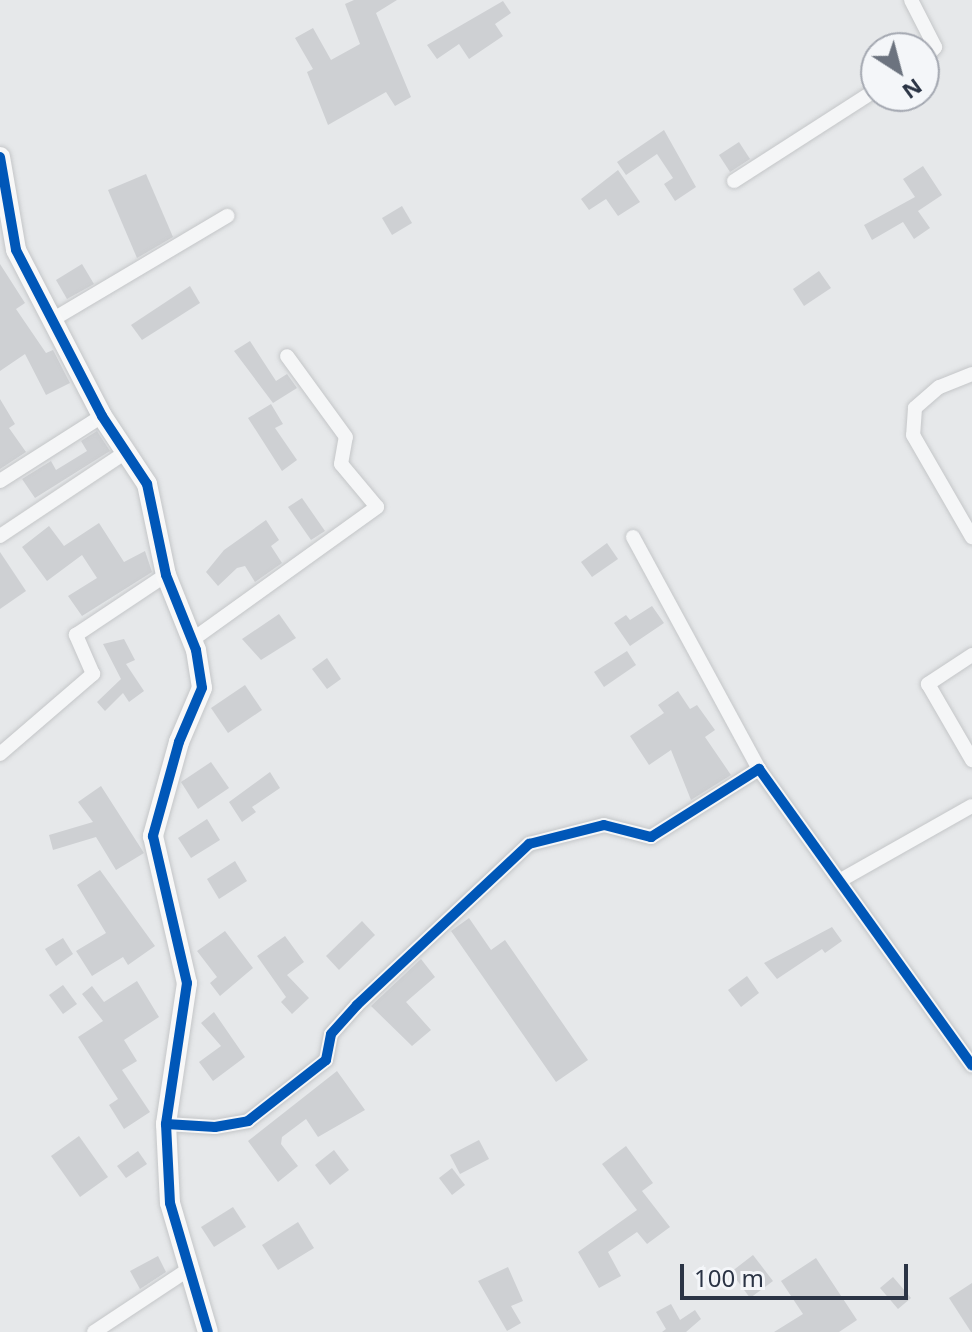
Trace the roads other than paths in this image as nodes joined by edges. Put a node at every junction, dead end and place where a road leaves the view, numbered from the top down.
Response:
1 (911, 0) edge
2 (927, 32) edge
3 (860, 100) edge
4 (0, 157) edge
5 (734, 181) dead end
6 (227, 216) dead end
7 (52, 320) junction
8 (287, 356) dead end
9 (972, 374) edge
10 (102, 416) junction
11 (126, 452) junction
12 (0, 481) edge
13 (0, 536) edge
14 (633, 537) dead end
15 (972, 537) edge
16 (166, 575) junction
17 (192, 640) junction
18 (972, 655) edge
19 (0, 754) edge
20 (972, 760) edge
21 (759, 769) junction
22 (972, 806) edge
23 (841, 880) junction
24 (972, 1065) edge
25 (166, 1124) junction
26 (186, 1271) junction
27 (94, 1332) edge
28 (208, 1332) edge

1 - 2 street
3 - 5 street
4 - 7 street
6 - 7 street
7 - 10 street
8 - 17 street
9 - 15 street
10 - 11 street
10 - 12 street
11 - 13 street
11 - 16 street
14 - 21 street
16 - 17 street
16 - 19 street
17 - 25 street
18 - 20 street
21 - 23 street
21 - 25 street
22 - 23 street
23 - 24 street
25 - 26 street
26 - 27 street
26 - 28 street

